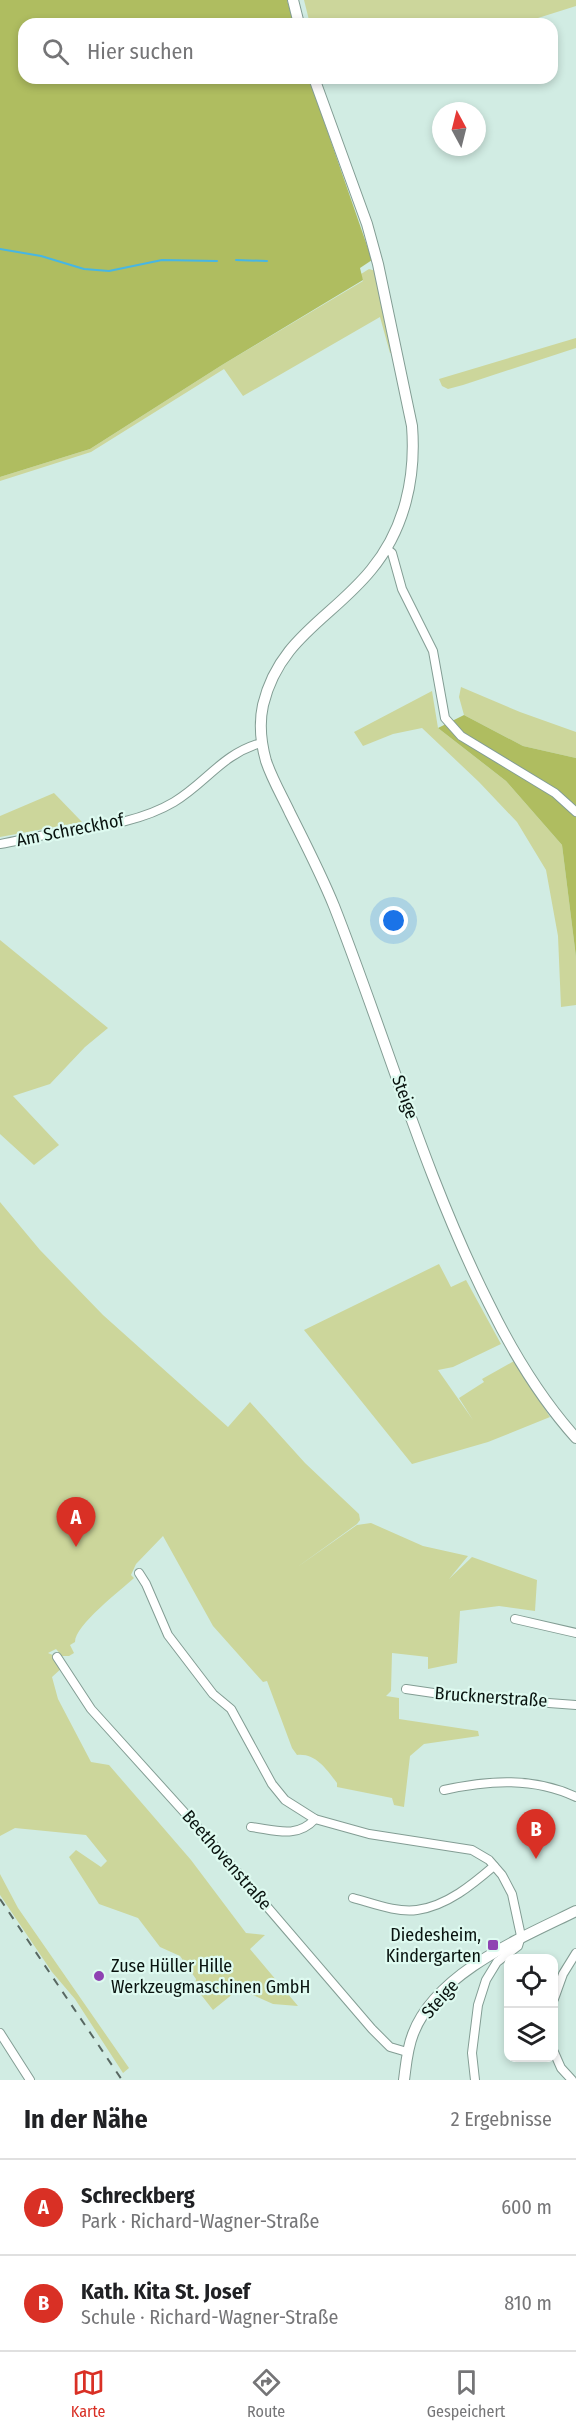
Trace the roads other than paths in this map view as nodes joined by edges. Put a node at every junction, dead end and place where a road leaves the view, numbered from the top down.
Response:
1 (293, 0) edge
2 (298, 18) edge
3 (316, 84) edge
4 (387, 549) junction
5 (261, 742) junction
6 (576, 812) edge
7 (0, 844) edge
8 (576, 1438) edge
9 (139, 1573) dead end
10 (515, 1619) dead end
11 (576, 1633) edge
12 (57, 1658) dead end
13 (406, 1689) dead end
14 (576, 1705) edge
15 (444, 1790) dead end
16 (576, 1797) edge
17 (315, 1819) junction
18 (251, 1827) dead end
19 (494, 1866) junction
20 (353, 1898) dead end
21 (576, 1911) edge
22 (521, 1936) junction
23 (576, 1953) edge
24 (558, 1988) edge
25 (0, 2033) edge
26 (407, 2052) junction
27 (558, 2061) edge
28 (30, 2080) edge
29 (404, 2080) edge
30 (475, 2080) edge
31 (572, 2080) edge

1 - 2 street
3 - 4 street
4 - 5 street
4 - 6 street
5 - 7 street, Am Schreckhof
5 - 8 street, Steige
9 - 17 street
10 - 11 street
12 - 26 street, Beethovenstraße
13 - 14 street, Brucknerstraße
15 - 16 street
17 - 18 street
17 - 19 street
19 - 20 street
19 - 22 street
21 - 22 street, Steige
22 - 26 street, Steige
22 - 30 street
23 - 24 street
25 - 28 street
26 - 29 street, Steige
27 - 31 street

